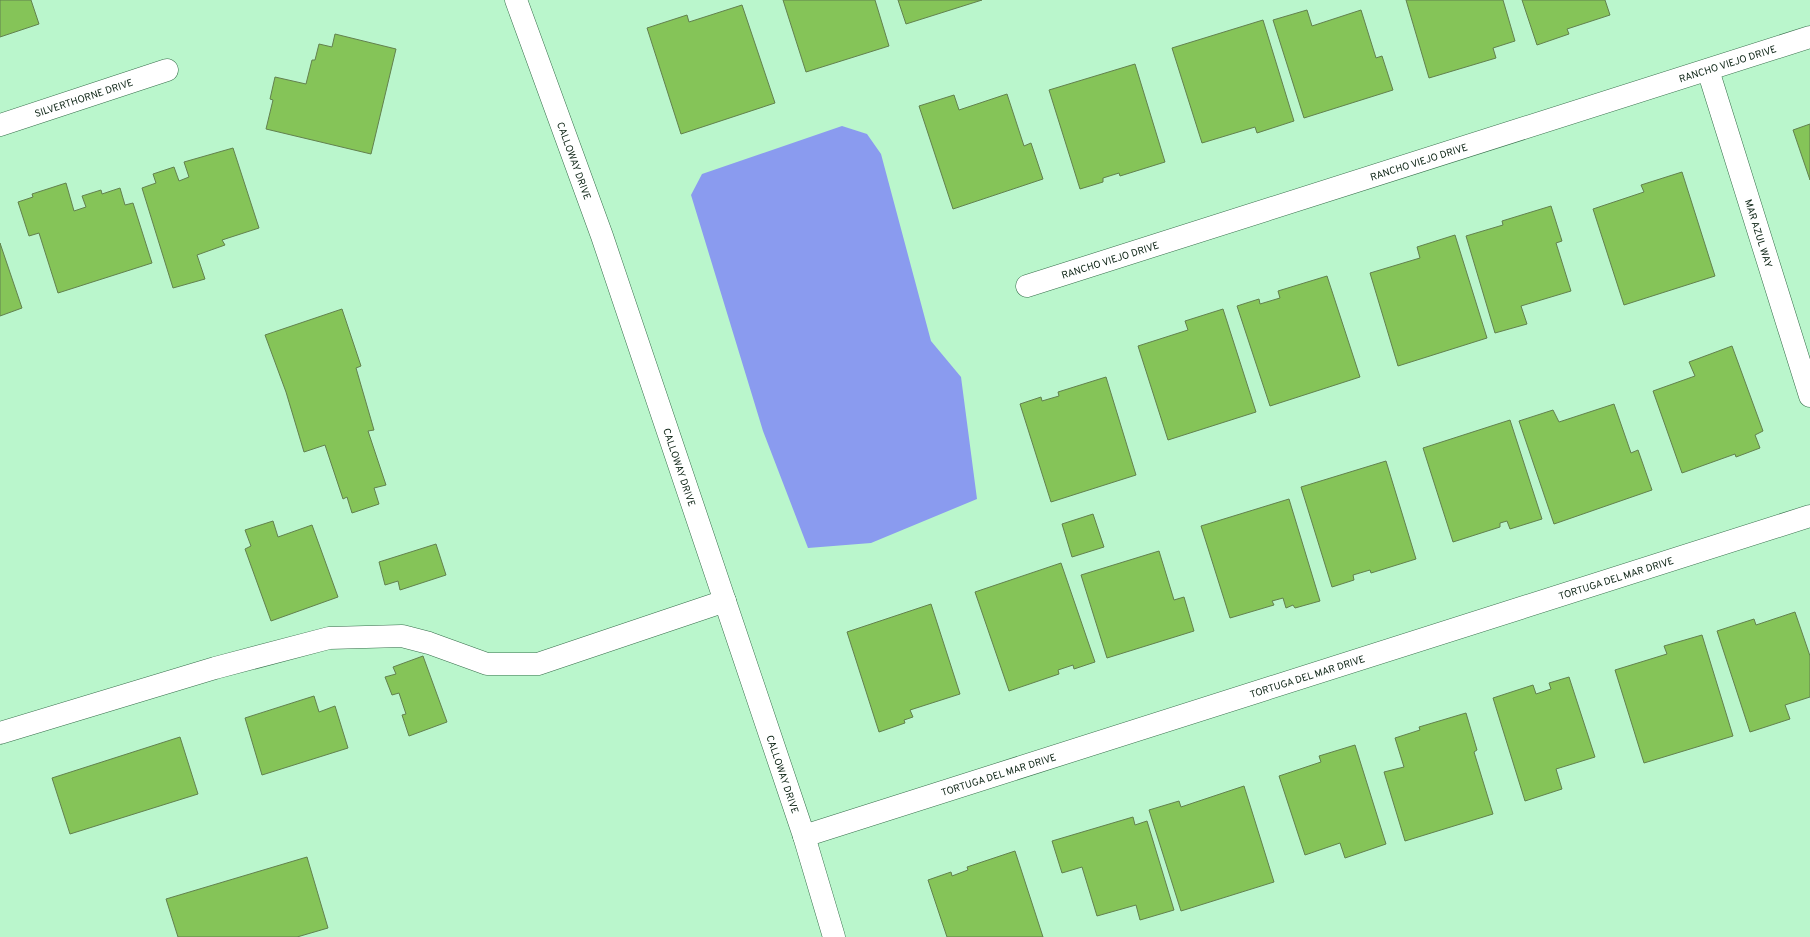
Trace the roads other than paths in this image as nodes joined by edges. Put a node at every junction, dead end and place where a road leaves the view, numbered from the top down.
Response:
1 (516, 0) edge
2 (1810, 37) edge
3 (167, 70) dead end
4 (1708, 70) junction
5 (0, 125) edge
6 (1027, 286) dead end
7 (1810, 396) edge
8 (1810, 516) edge
9 (725, 601) junction
10 (0, 733) edge
11 (804, 836) junction
12 (834, 937) edge

1 - 9 street, CALLOWAY DRIVE
2 - 4 street, RANCHO VIEJO DRIVE
3 - 5 street, SILVERTHORNE DRIVE
4 - 6 street, RANCHO VIEJO DRIVE
4 - 7 street, MAR AZUL WAY
8 - 11 street, TORTUGA DEL MAR DRIVE
9 - 10 street
9 - 11 street, CALLOWAY DRIVE
11 - 12 street, CALLOWAY DRIVE

